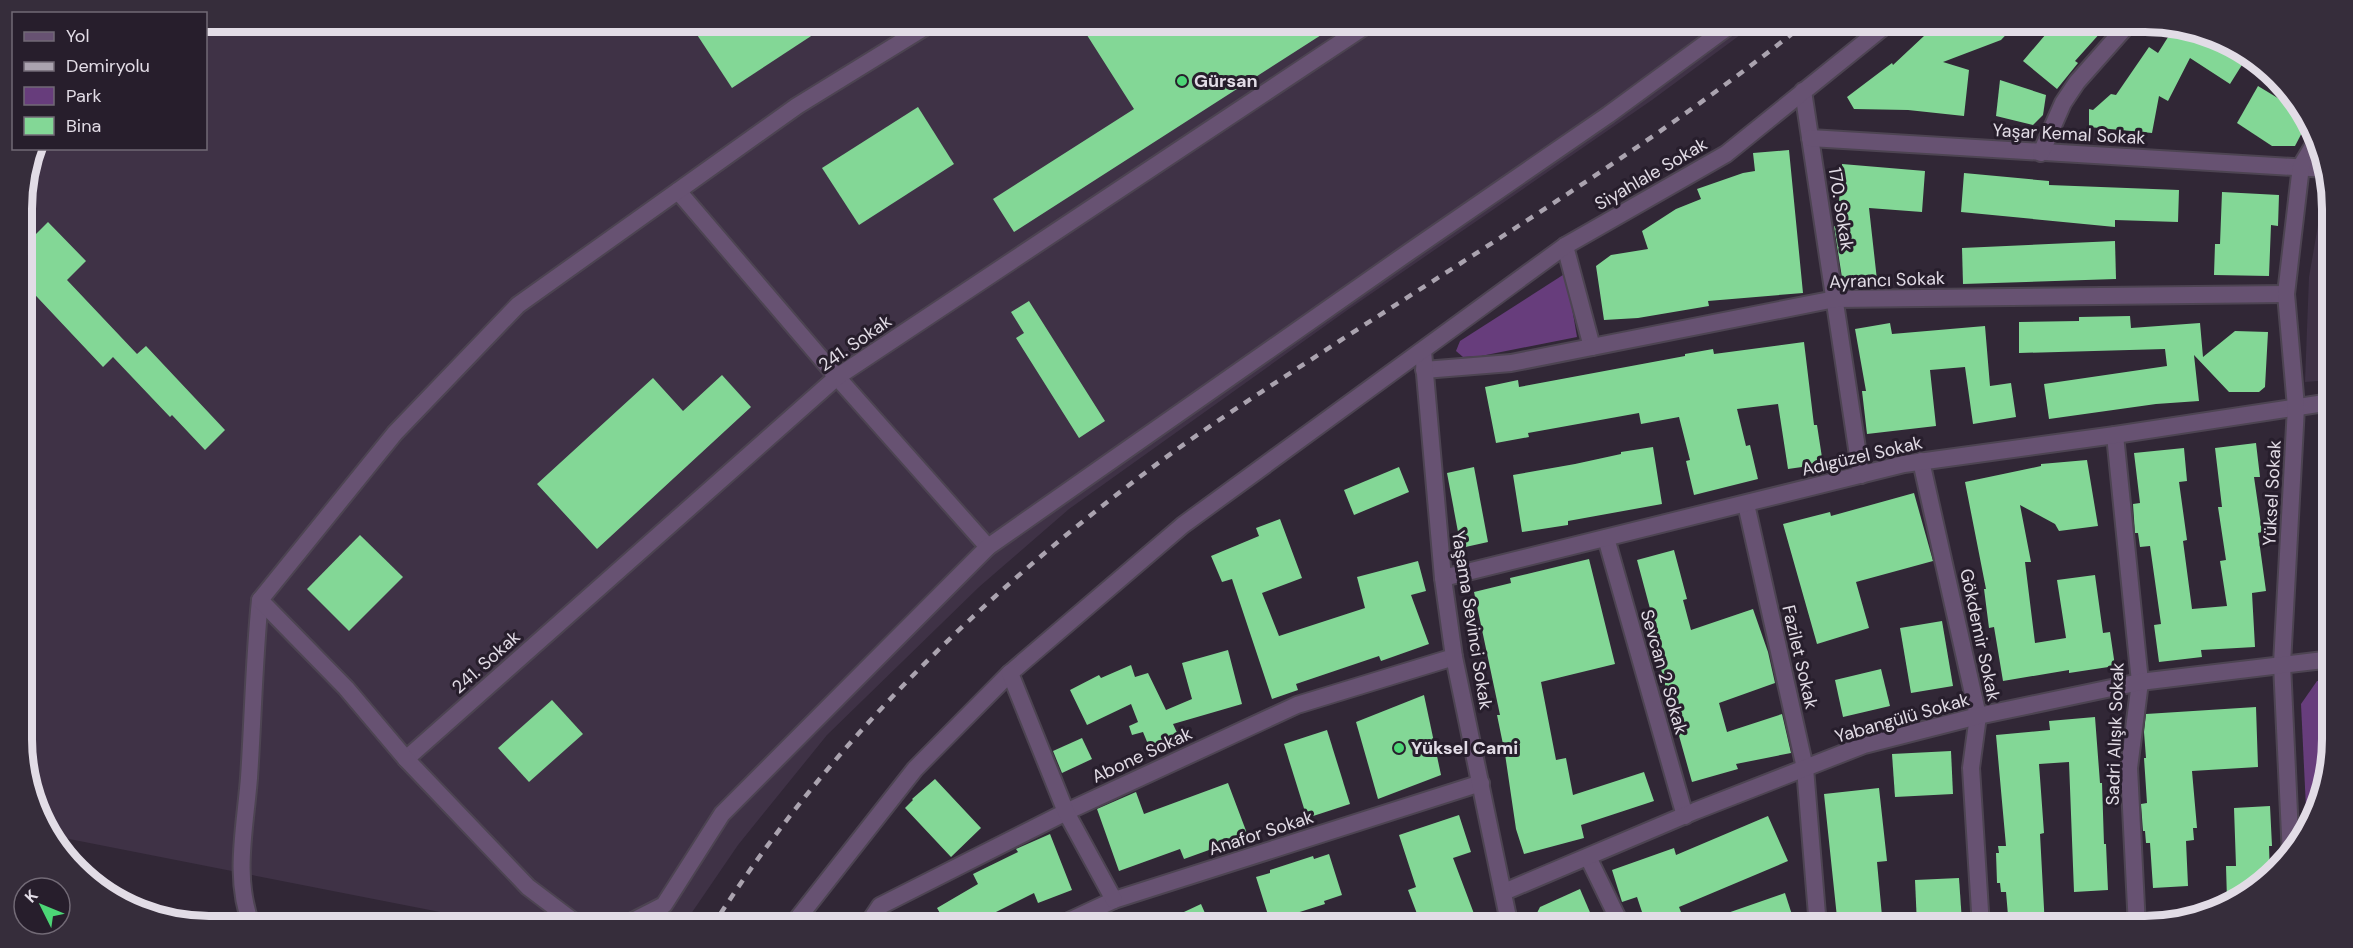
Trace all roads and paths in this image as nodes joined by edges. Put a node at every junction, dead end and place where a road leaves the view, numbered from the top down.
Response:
1 (919, 31) edge
2 (1358, 31) edge
3 (1722, 31) edge
4 (1878, 31) edge
5 (2122, 31) edge
6 (1803, 91) junction
7 (1810, 138) junction
8 (2311, 150) edge
9 (2041, 153) junction
10 (2301, 166) junction
11 (2316, 168) edge
12 (678, 191) junction
13 (1565, 246) junction
14 (2286, 294) junction
15 (1835, 299) junction
16 (1592, 347) junction
17 (1423, 351) junction
18 (1424, 370) junction
19 (837, 377) junction
20 (2322, 403) edge
21 (2296, 407) junction
22 (2115, 435) junction
23 (1921, 461) junction
24 (1861, 475) junction
25 (1746, 504) junction
26 (1606, 538) junction
27 (988, 547) junction
28 (1443, 578) junction
29 (260, 600) junction
30 (1454, 657) junction
31 (2322, 659) edge
32 (2282, 664) junction
33 (1010, 673) junction
34 (2140, 682) junction
35 (1978, 716) junction
36 (406, 759) junction
37 (1805, 768) junction
38 (1481, 783) junction
39 (1066, 812) junction
40 (1685, 816) junction
41 (2290, 840) edge
42 (1588, 857) junction
43 (1504, 892) junction
44 (1114, 900) junction
45 (248, 916) edge
46 (566, 916) edge
47 (642, 916) edge
48 (800, 916) edge
49 (873, 916) edge
50 (1080, 916) edge
51 (1508, 916) edge
52 (1617, 916) edge
53 (1817, 916) edge
54 (1980, 916) edge
55 (2136, 916) edge

1 - 12 street
2 - 19 street, 241. Sokak
3 - 27 street
4 - 6 street, Siyahlale Sokak
5 - 9 street
6 - 7 street, 170. Sokak
6 - 13 street, Siyahlale Sokak
7 - 9 street, Yaşar Kemal Sokak
7 - 15 street, 170. Sokak
8 - 10 street, Yüksel Sokak
9 - 10 street, Yaşar Kemal Sokak
10 - 11 street, Yaşar Kemal Sokak
10 - 14 street, Yüksel Sokak
12 - 19 street
12 - 29 street
13 - 16 street
13 - 17 street, Siyahlale Sokak
14 - 15 street, Ayrancı Sokak
14 - 21 street, Yüksel Sokak
15 - 16 street, Ayrancı Sokak
15 - 24 street, 170. Sokak
16 - 18 street, Ayrancı Sokak
17 - 18 street, Yaşama Sevinci Sokak
17 - 33 street, Siyahlale Sokak
18 - 28 street, Yaşama Sevinci Sokak
19 - 27 street
19 - 36 street, 241. Sokak
20 - 21 street, Adıgüzel Sokak
21 - 22 street, Adıgüzel Sokak
21 - 32 street, Yüksel Sokak
22 - 23 street, Adıgüzel Sokak
22 - 34 street, Sadri Alışık Sokak
23 - 24 street, Adıgüzel Sokak
23 - 35 street, Gökdemir Sokak
24 - 25 street, Adıgüzel Sokak
25 - 26 street, Adıgüzel Sokak
25 - 37 street, Fazilet Sokak
26 - 28 street, Adıgüzel Sokak
26 - 40 street, Sevcan 2 Sokak
27 - 47 street
28 - 30 street, Yaşama Sevinci Sokak
29 - 36 street
29 - 45 street
30 - 38 street, Yaşama Sevinci Sokak
30 - 39 street, Abone Sokak
31 - 32 street, Yabangülü Sokak
32 - 34 street, Yabangülü Sokak
32 - 41 street, Yüksel Sokak
33 - 39 street
33 - 48 street, Siyahlale Sokak
34 - 35 street, Yabangülü Sokak
34 - 55 street, Sadri Alışık Sokak
35 - 37 street, Yabangülü Sokak
35 - 54 street, Gökdemir Sokak
36 - 46 street
37 - 40 street, Yabangülü Sokak
37 - 53 street, Fazilet Sokak
38 - 43 street, Yaşama Sevinci Sokak
38 - 44 street, Anafor Sokak
39 - 44 street
39 - 49 street, Abone Sokak
40 - 42 street, Yabangülü Sokak
42 - 43 street, Yabangülü Sokak
42 - 52 street
43 - 51 street, Yaşama Sevinci Sokak
44 - 50 street, Anafor Sokak

